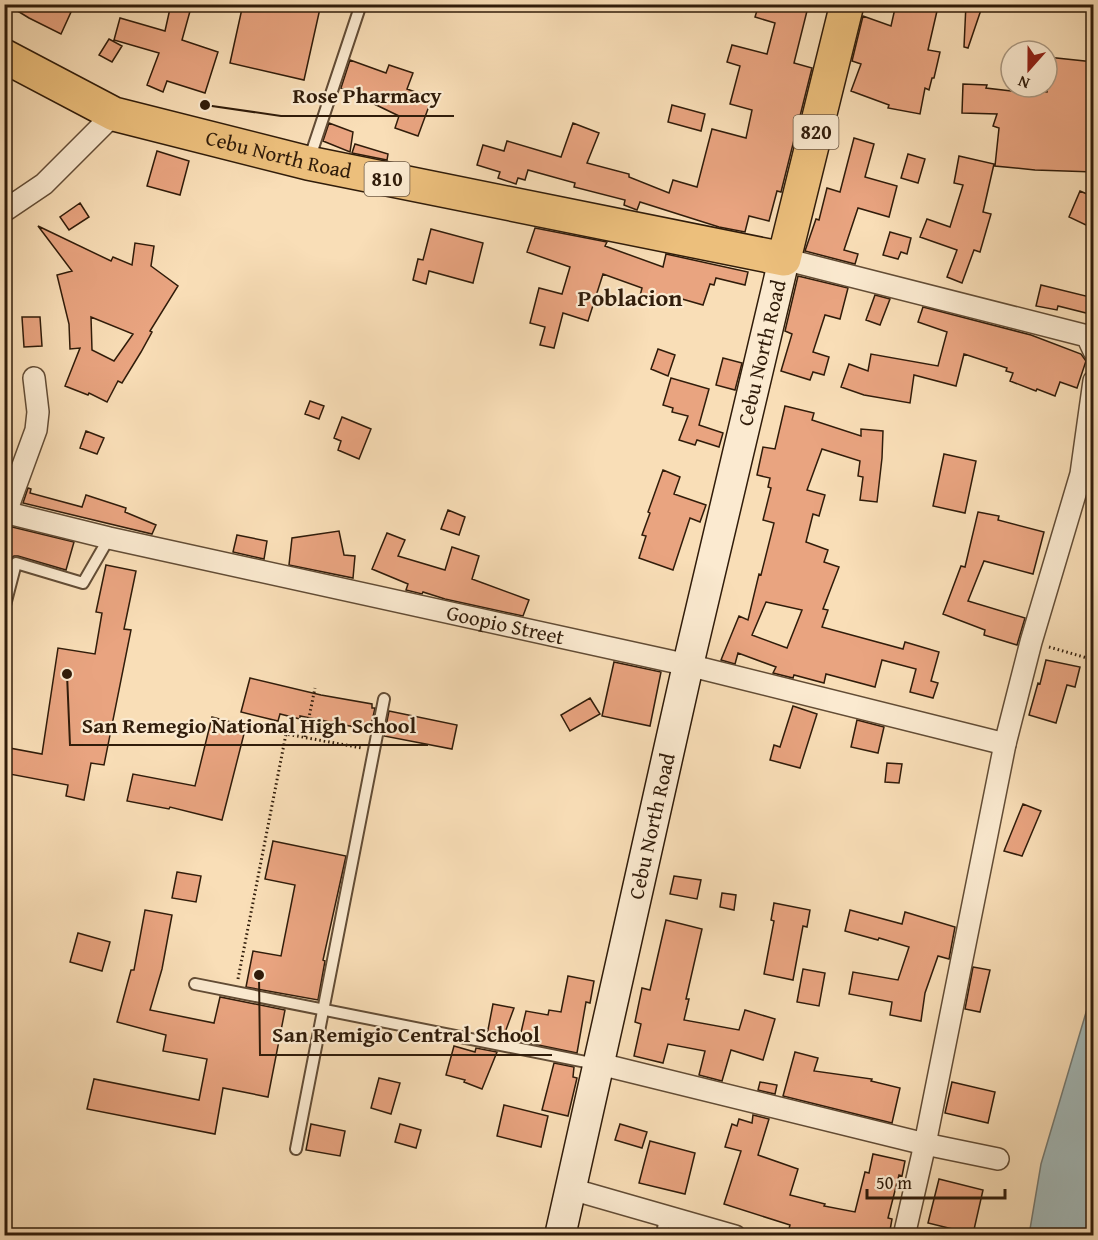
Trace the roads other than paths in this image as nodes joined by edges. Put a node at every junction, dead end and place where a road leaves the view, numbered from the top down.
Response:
1 (361, 4) edge
2 (847, 4) edge
3 (4, 56) edge
4 (114, 114) junction
5 (308, 163) junction
6 (4, 211) edge
7 (784, 259) junction
8 (1094, 351) edge
9 (34, 378) dead end
10 (1094, 381) edge
11 (5, 512) edge
12 (110, 538) junction
13 (4, 609) edge
14 (688, 665) junction
15 (384, 699) dead end
16 (1005, 744) junction
17 (195, 984) dead end
18 (324, 1010) junction
19 (600, 1064) junction
20 (925, 1144) junction
21 (296, 1149) dead end
22 (998, 1159) dead end
23 (571, 1189) junction
24 (663, 1225) edge
25 (560, 1236) edge
26 (735, 1236) edge
27 (904, 1236) edge

1 - 5 lane
2 - 7 highway, 820
3 - 4 highway, Cebu North Road / 810
4 - 5 highway, Cebu North Road / 810
4 - 6 street
5 - 7 highway, Cebu North Road / 810
7 - 8 street
7 - 14 main road, Cebu North Road
9 - 11 street
10 - 16 street
11 - 12 street, Goopio Street
12 - 13 lane
12 - 14 street, Goopio Street
14 - 16 street, Goopio Street
14 - 19 main road, Cebu North Road
15 - 18 lane
16 - 20 street
17 - 18 lane
18 - 19 lane
18 - 21 lane
19 - 20 street
19 - 23 main road, Cebu North Road
20 - 22 street
20 - 27 street
23 - 24 street
23 - 25 main road, Cebu North Road
24 - 26 street

